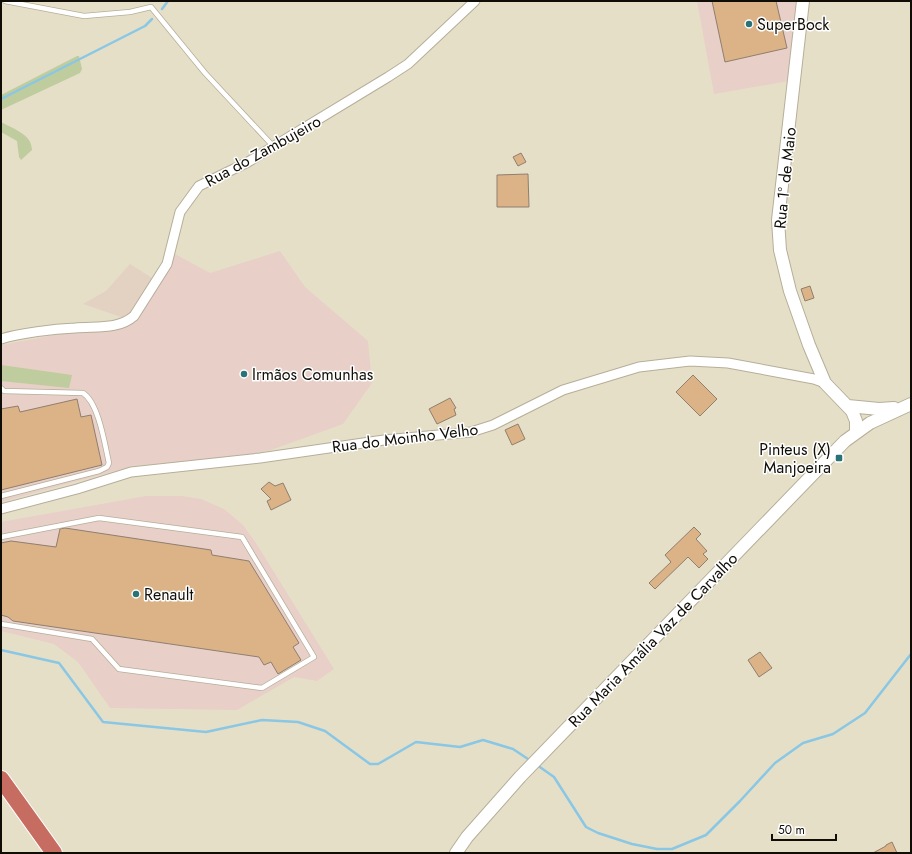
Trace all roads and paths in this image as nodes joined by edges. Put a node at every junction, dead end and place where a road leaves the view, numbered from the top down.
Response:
1 (5, 1) edge
2 (475, 1) edge
3 (803, 1) edge
4 (274, 147) junction
5 (1, 339) edge
6 (824, 383) junction
7 (1, 388) edge
8 (848, 406) junction
9 (906, 406) edge
10 (856, 432) junction
11 (1, 496) edge
12 (1, 509) edge
13 (1, 537) edge
14 (1, 624) edge
15 (1, 779) edge
16 (1, 798) edge
17 (41, 853) edge
18 (54, 853) edge
19 (456, 853) edge

1 - 4 lane
2 - 4 street, Rua do Zambujeiro
3 - 6 street, Rua 1º de Maio
4 - 5 street, Rua do Zambujeiro
6 - 8 street, Rua 1º de Maio
6 - 12 street, Rua do Moinho Velho
7 - 11 lane
8 - 9 street
8 - 10 street, Rua 1º de Maio
9 - 10 street, Rua Maria Amália Vaz de Carvalho
10 - 19 street, Rua Maria Amália Vaz de Carvalho
13 - 14 lane
15 - 18 highway
16 - 17 highway

